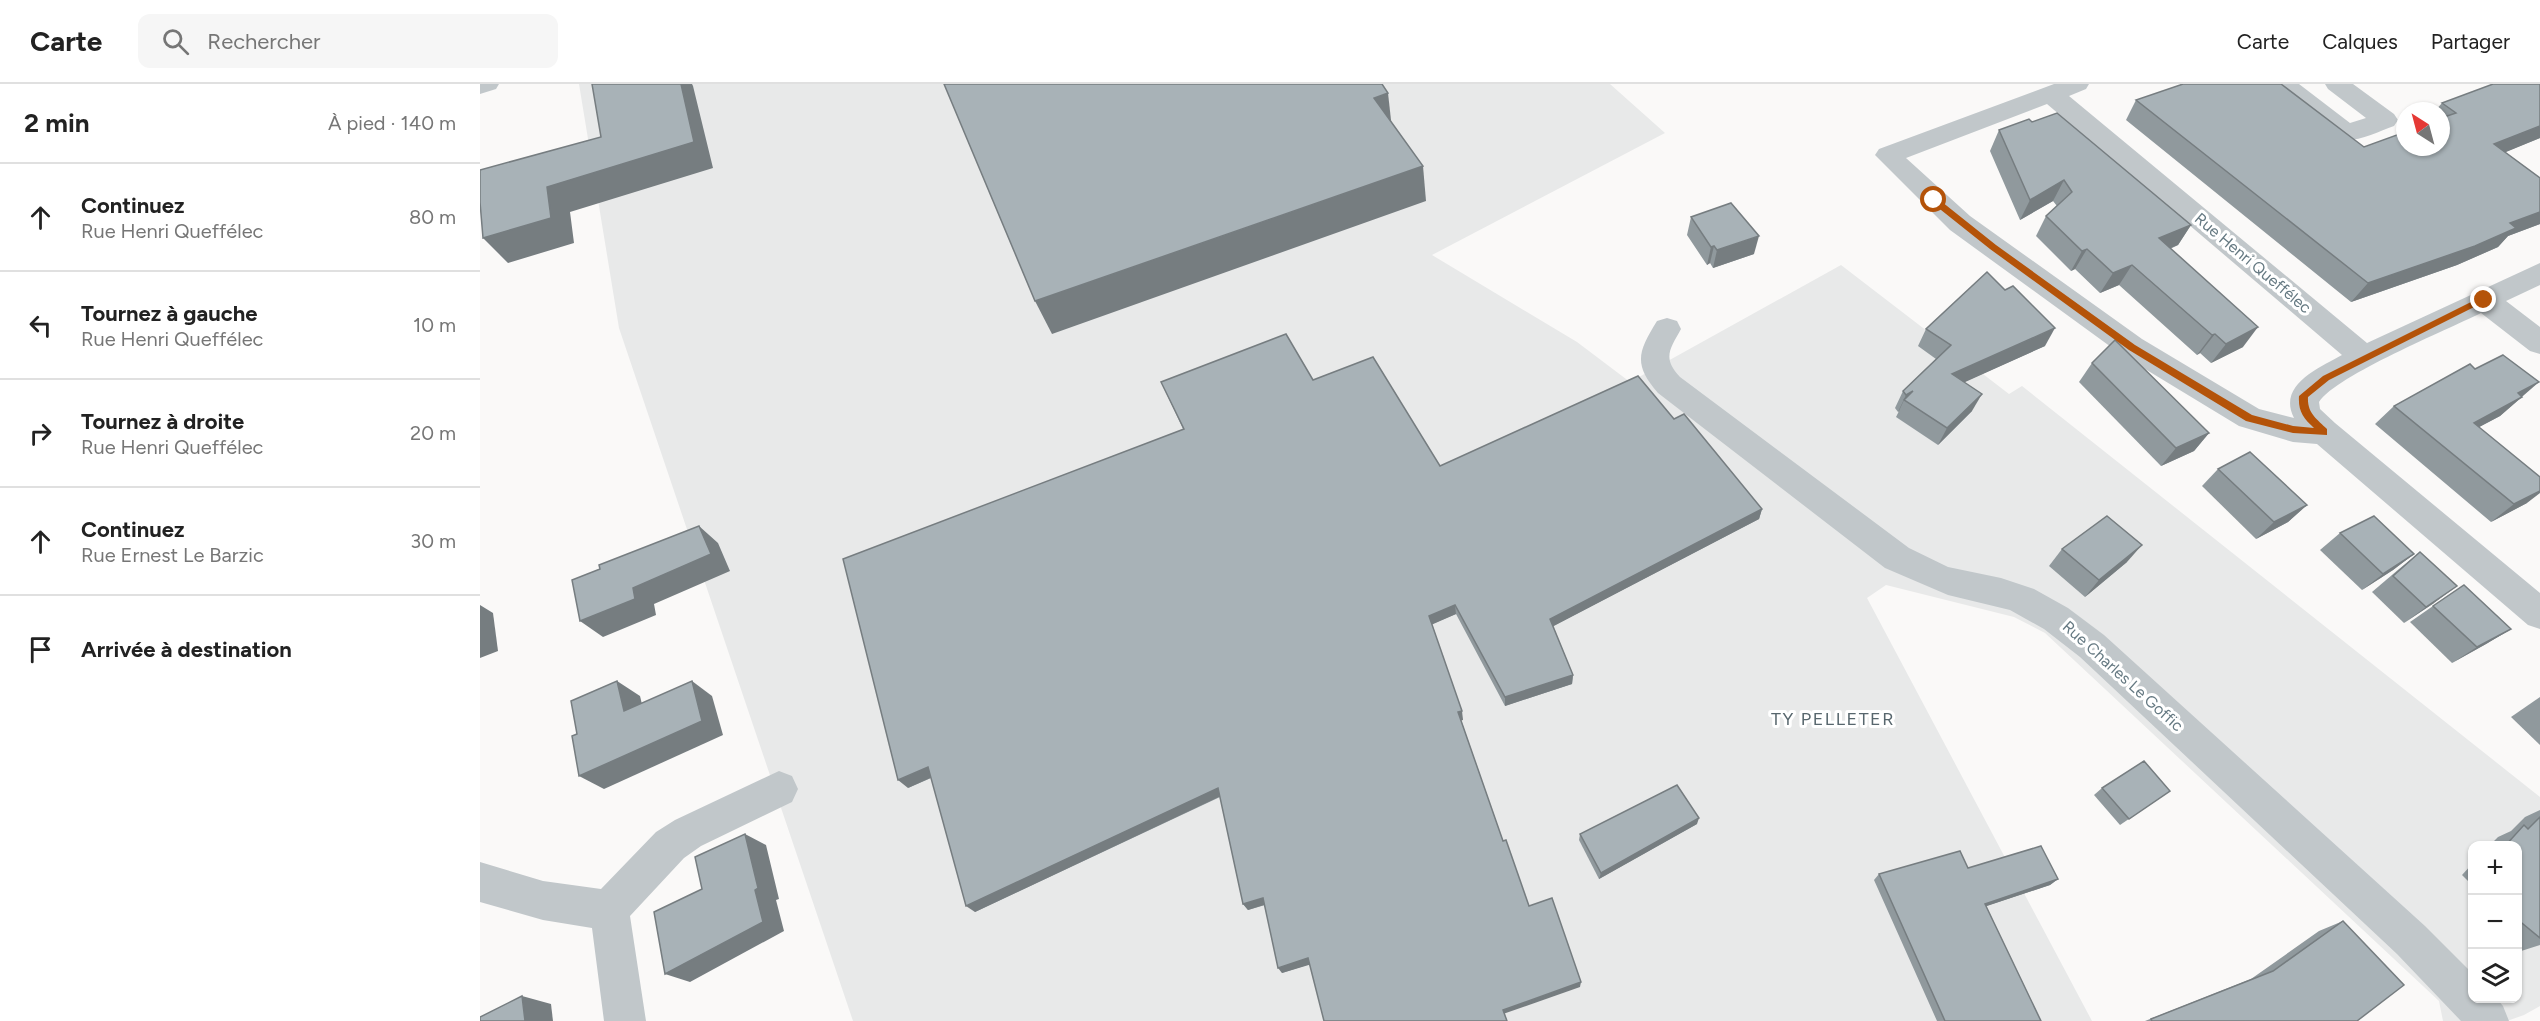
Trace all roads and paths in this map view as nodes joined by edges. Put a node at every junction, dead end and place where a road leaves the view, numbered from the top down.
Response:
1 (487, 84) edge
2 (2283, 84) edge
3 (2337, 84) edge
4 (480, 86) edge
5 (2064, 89) edge
6 (2540, 273) edge
7 (2484, 300) junction
8 (1667, 329) dead end
9 (2540, 342) edge
10 (2364, 357) junction
11 (2324, 432) junction
12 (2540, 614) edge
13 (779, 789) dead end
14 (480, 882) edge
15 (609, 909) junction
16 (625, 1021) edge
17 (2488, 1021) edge

1 - 4 street
2 - 3 street
5 - 10 street, Rue Henri Queffélec
5 - 11 street, Rue Henri Queffélec
6 - 7 street
7 - 9 street
7 - 10 street
8 - 17 street, Rue Charles Le Goffic
10 - 11 street
11 - 12 street
13 - 15 street
14 - 15 street
15 - 16 street

